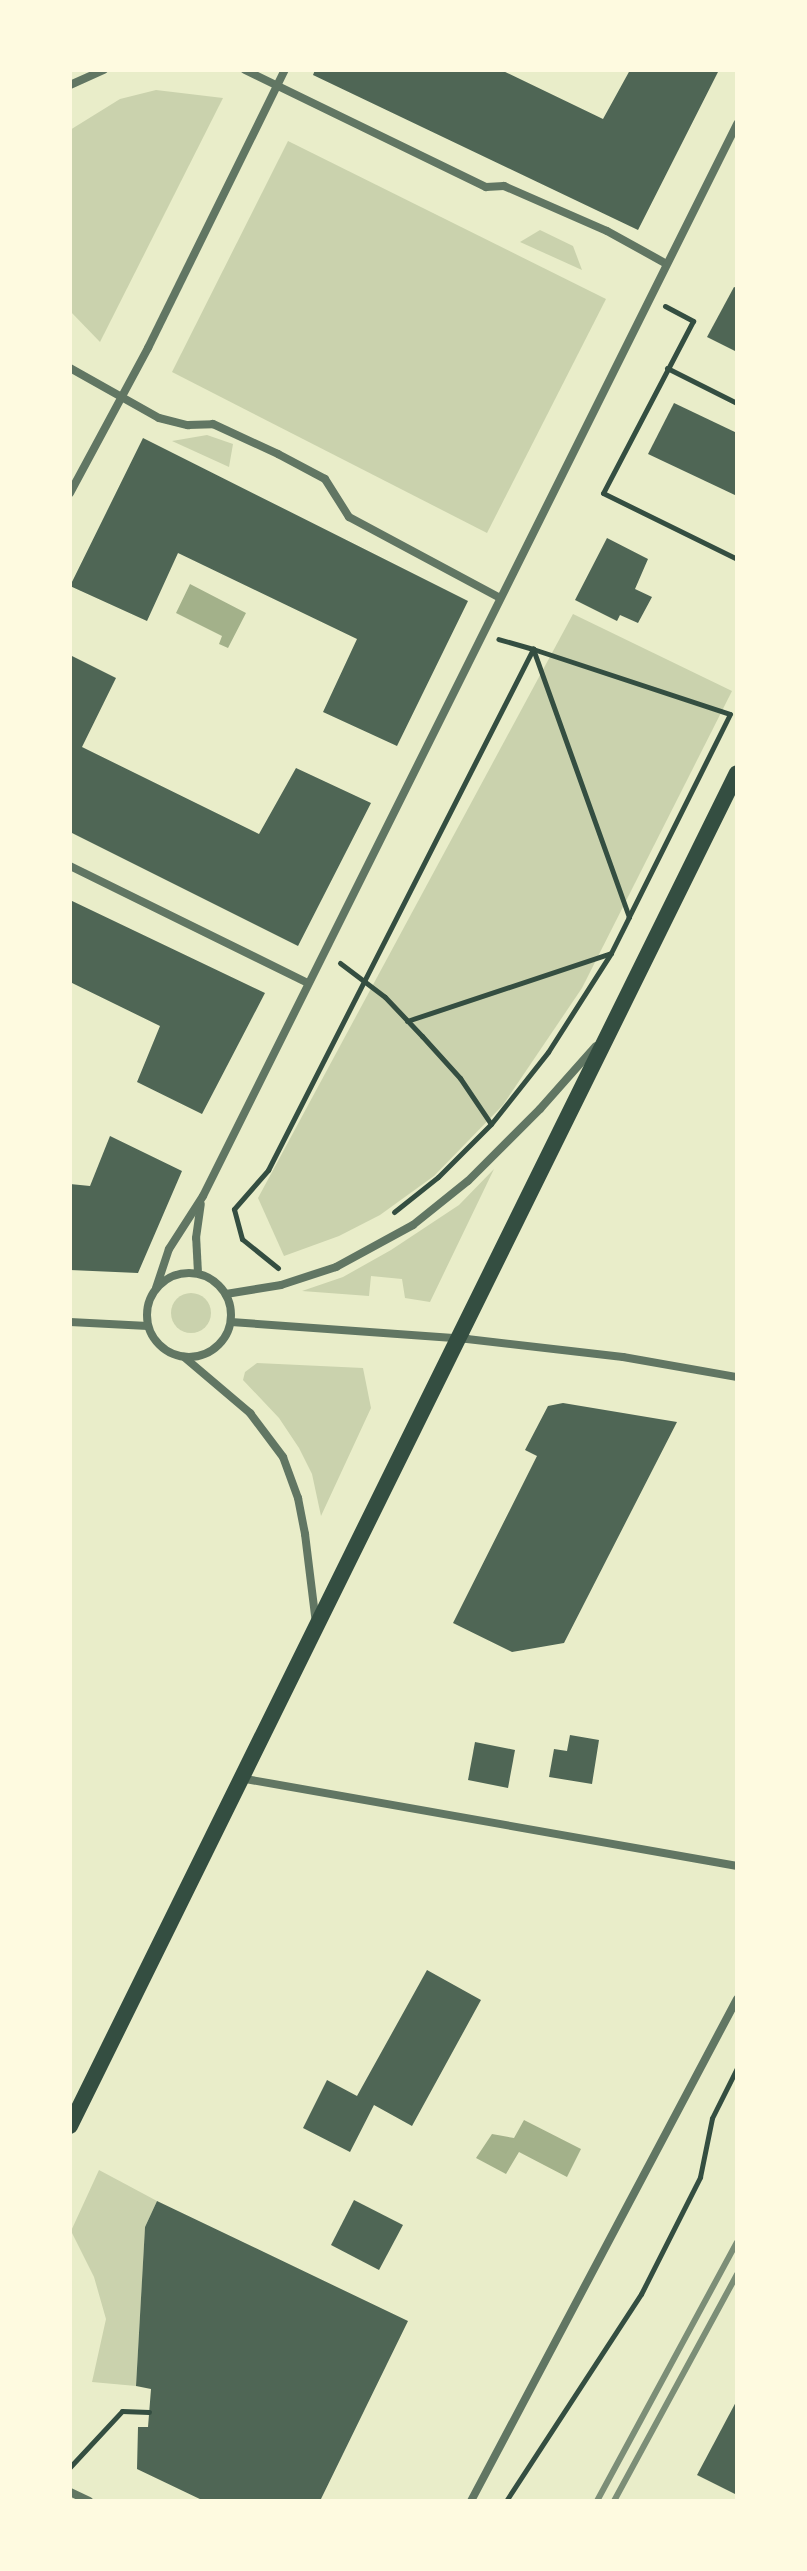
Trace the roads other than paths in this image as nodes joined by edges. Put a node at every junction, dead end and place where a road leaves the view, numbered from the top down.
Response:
1 (104, 70) edge
2 (245, 70) edge
3 (285, 70) edge
4 (278, 84) junction
5 (70, 85) edge
6 (737, 124) edge
7 (665, 263) junction
8 (70, 368) edge
9 (121, 397) junction
10 (70, 493) edge
11 (500, 598) junction
12 (737, 773) edge
13 (70, 866) edge
14 (308, 983) junction
15 (607, 1034) junction
16 (203, 1196) junction
17 (198, 1273) junction
18 (156, 1288) junction
19 (226, 1294) junction
20 (70, 1322) edge
21 (231, 1322) junction
22 (148, 1326) junction
23 (184, 1357) junction
24 (737, 1377) edge
25 (316, 1623) junction
26 (239, 1778) junction
27 (737, 1866) edge
28 (737, 1999) edge
29 (70, 2126) edge
30 (70, 2492) edge
31 (89, 2501) edge
32 (471, 2501) edge

1 - 5 street
2 - 4 street
3 - 4 street
4 - 7 street
4 - 9 street
6 - 7 street
7 - 11 street
8 - 9 street
9 - 10 street
9 - 11 street
11 - 14 street
12 - 15 main road
13 - 14 street
14 - 16 street
15 - 19 street
15 - 25 main road
16 - 17 street
16 - 18 street
17 - 18 street
17 - 19 street
18 - 22 street
19 - 21 street
20 - 22 street
21 - 23 street
21 - 24 street
22 - 23 street
23 - 25 street
25 - 26 main road
26 - 27 street
26 - 29 main road
28 - 32 street
30 - 31 street

